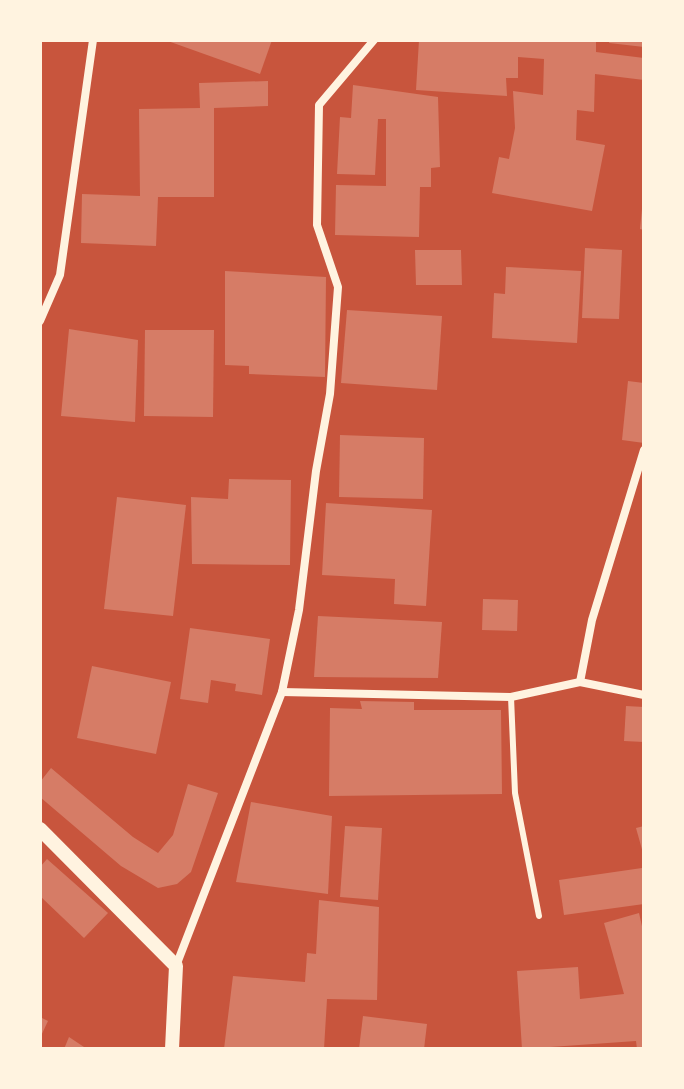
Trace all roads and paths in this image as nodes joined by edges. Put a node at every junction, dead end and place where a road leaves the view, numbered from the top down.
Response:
1 (93, 40) edge
2 (374, 40) edge
3 (40, 321) edge
4 (644, 450) edge
5 (580, 682) junction
6 (282, 692) junction
7 (644, 695) edge
8 (511, 697) junction
9 (40, 829) edge
10 (539, 916) dead end
11 (176, 966) junction
12 (172, 1049) edge

1 - 3 street
2 - 6 street
4 - 5 street
5 - 7 street
5 - 8 street
6 - 8 street
6 - 11 street
8 - 10 lane
9 - 11 street
11 - 12 street

